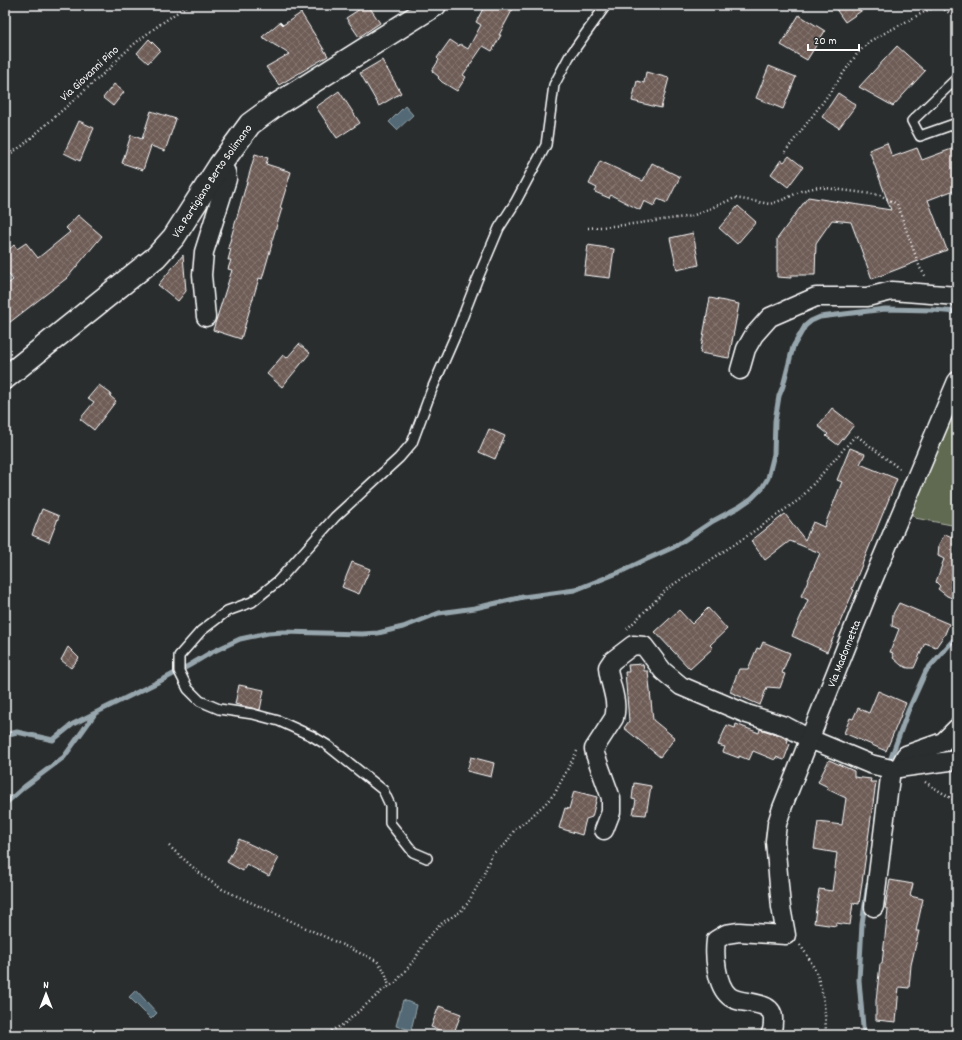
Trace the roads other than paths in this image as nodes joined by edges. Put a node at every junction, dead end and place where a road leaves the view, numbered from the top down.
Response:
1 (435, 5) edge
2 (606, 5) edge
3 (957, 80) edge
4 (957, 123) edge
5 (220, 165) junction
6 (957, 296) edge
7 (206, 317) dead end
8 (740, 370) dead end
9 (5, 378) edge
10 (957, 382) edge
11 (957, 728) edge
12 (810, 739) junction
13 (957, 760) edge
14 (895, 768) junction
15 (604, 830) dead end
16 (427, 858) dead end
17 (874, 907) dead end
18 (770, 1035) edge

1 - 5 street, Via Partigiano Berto Solimano
2 - 16 lane
3 - 4 lane
5 - 7 street
5 - 9 street, Via Partigiano Berto Solimano
6 - 8 street
10 - 12 street, Via Madonnetta
11 - 14 street
12 - 14 street
12 - 15 street
12 - 18 street, Via Madonnetta
13 - 14 street
14 - 17 street

